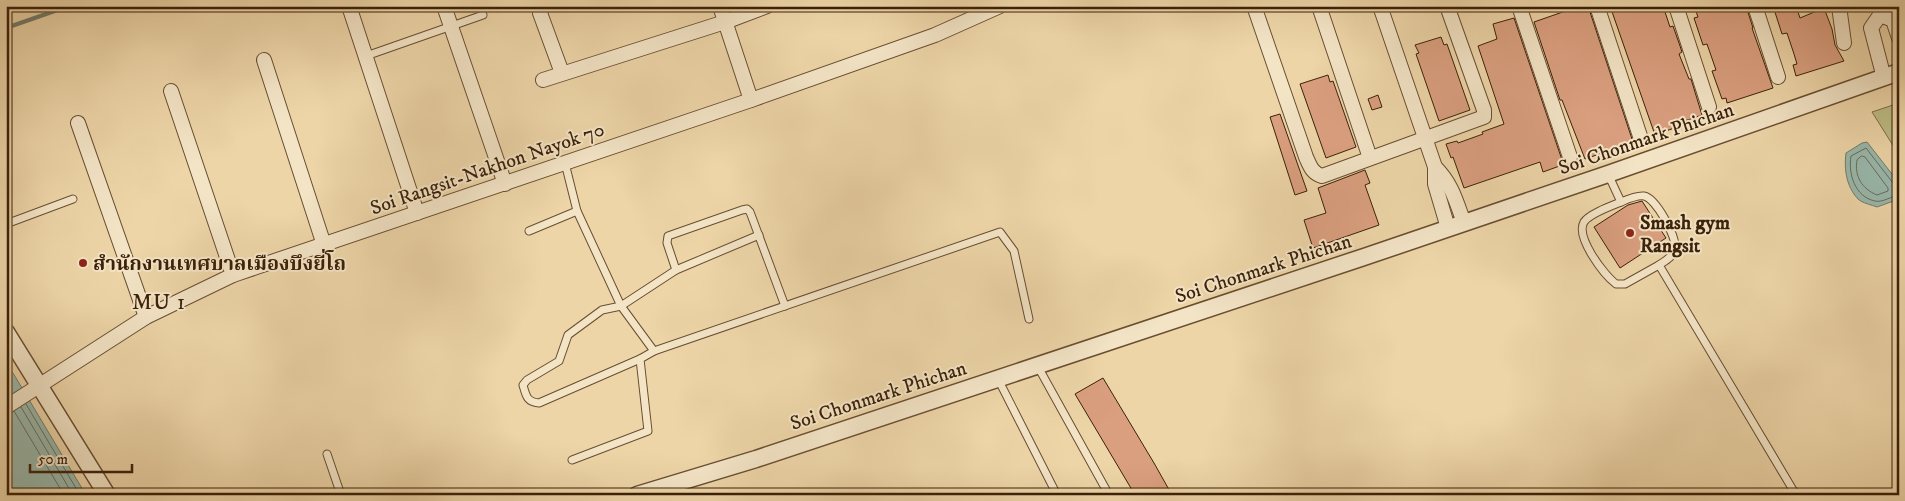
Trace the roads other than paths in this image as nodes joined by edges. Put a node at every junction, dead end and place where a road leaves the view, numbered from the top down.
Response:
1 (349, 6) edge
2 (444, 6) edge
3 (542, 6) edge
4 (720, 6) edge
5 (767, 6) edge
6 (1254, 6) edge
7 (1319, 6) edge
8 (1380, 6) edge
9 (1447, 6) edge
10 (1519, 6) edge
11 (1597, 6) edge
12 (1676, 6) edge
13 (1755, 6) edge
14 (1839, 6) edge
15 (998, 7) edge
16 (1880, 10) edge
17 (483, 15) dead end
18 (725, 22) junction
19 (451, 26) junction
20 (1899, 38) edge
21 (1844, 43) dead end
22 (366, 56) junction
23 (264, 60) dead end
24 (562, 73) junction
25 (1891, 75) edge
26 (1778, 77) dead end
27 (543, 80) dead end
28 (171, 91) dead end
29 (752, 100) junction
30 (1709, 107) dead end
31 (78, 123) dead end
32 (1640, 136) dead end
33 (1426, 139) junction
34 (1570, 157) dead end
35 (1370, 158) junction
36 (565, 163) junction
37 (1435, 167) junction
38 (1608, 174) junction
39 (505, 184) junction
40 (73, 199) dead end
41 (1621, 202) junction
42 (577, 211) junction
43 (417, 213) junction
44 (1464, 223) junction
45 (6, 224) edge
46 (1448, 228) junction
47 (529, 230) dead end
48 (759, 235) junction
49 (324, 245) junction
50 (1659, 265) junction
51 (676, 270) junction
52 (232, 275) junction
53 (621, 306) junction
54 (785, 306) junction
55 (146, 317) junction
56 (1029, 319) dead end
57 (6, 332) edge
58 (654, 351) junction
59 (640, 359) junction
60 (1037, 365) junction
61 (998, 378) junction
62 (35, 389) junction
63 (6, 407) edge
64 (327, 454) dead end
65 (572, 460) dead end
66 (107, 495) edge
67 (341, 495) edge
68 (637, 495) edge
69 (1057, 495) edge
70 (1109, 495) edge
71 (1796, 495) edge

1 - 22 street
2 - 19 street
3 - 24 street
4 - 18 street
5 - 18 street
6 - 35 street
7 - 35 street
8 - 33 street
9 - 33 street
10 - 34 street
11 - 32 street
12 - 30 street
13 - 26 street
14 - 21 street
15 - 29 street, Soi Rangsit-Nakhon Nayok 70
16 - 20 street
16 - 25 street
17 - 19 lane
18 - 24 street
18 - 29 street
19 - 22 lane
19 - 39 street
22 - 43 street
23 - 49 street
24 - 27 street
25 - 38 street, Soi Chonmark Phichan
28 - 52 street
29 - 36 street, Soi Rangsit-Nakhon Nayok 70
31 - 55 street
33 - 35 street
33 - 37 street
36 - 39 street, Soi Rangsit-Nakhon Nayok 70
36 - 42 lane
37 - 44 street
37 - 46 street
38 - 41 lane
38 - 44 street, Soi Chonmark Phichan
39 - 43 street, Soi Rangsit-Nakhon Nayok 70
40 - 45 lane
41 - 50 lane
41 - 50 lane
42 - 47 lane
42 - 53 lane
43 - 49 street, Soi Rangsit-Nakhon Nayok 70
44 - 46 street, Soi Chonmark Phichan
46 - 60 street, Soi Chonmark Phichan
48 - 51 lane
48 - 51 lane
48 - 54 lane
49 - 52 street, Soi Rangsit-Nakhon Nayok 70
50 - 71 lane
51 - 53 lane
52 - 55 street, Soi Rangsit-Nakhon Nayok 70
53 - 58 lane
53 - 59 lane
54 - 56 lane
54 - 58 lane
55 - 62 street, Soi Rangsit-Nakhon Nayok 70
57 - 62 street
58 - 59 lane
59 - 65 lane
60 - 61 street, Soi Chonmark Phichan
60 - 70 lane
61 - 68 street, Soi Chonmark Phichan
61 - 69 lane
62 - 63 street, Soi Rangsit-Nakhon Nayok 70
62 - 66 street
64 - 67 lane

